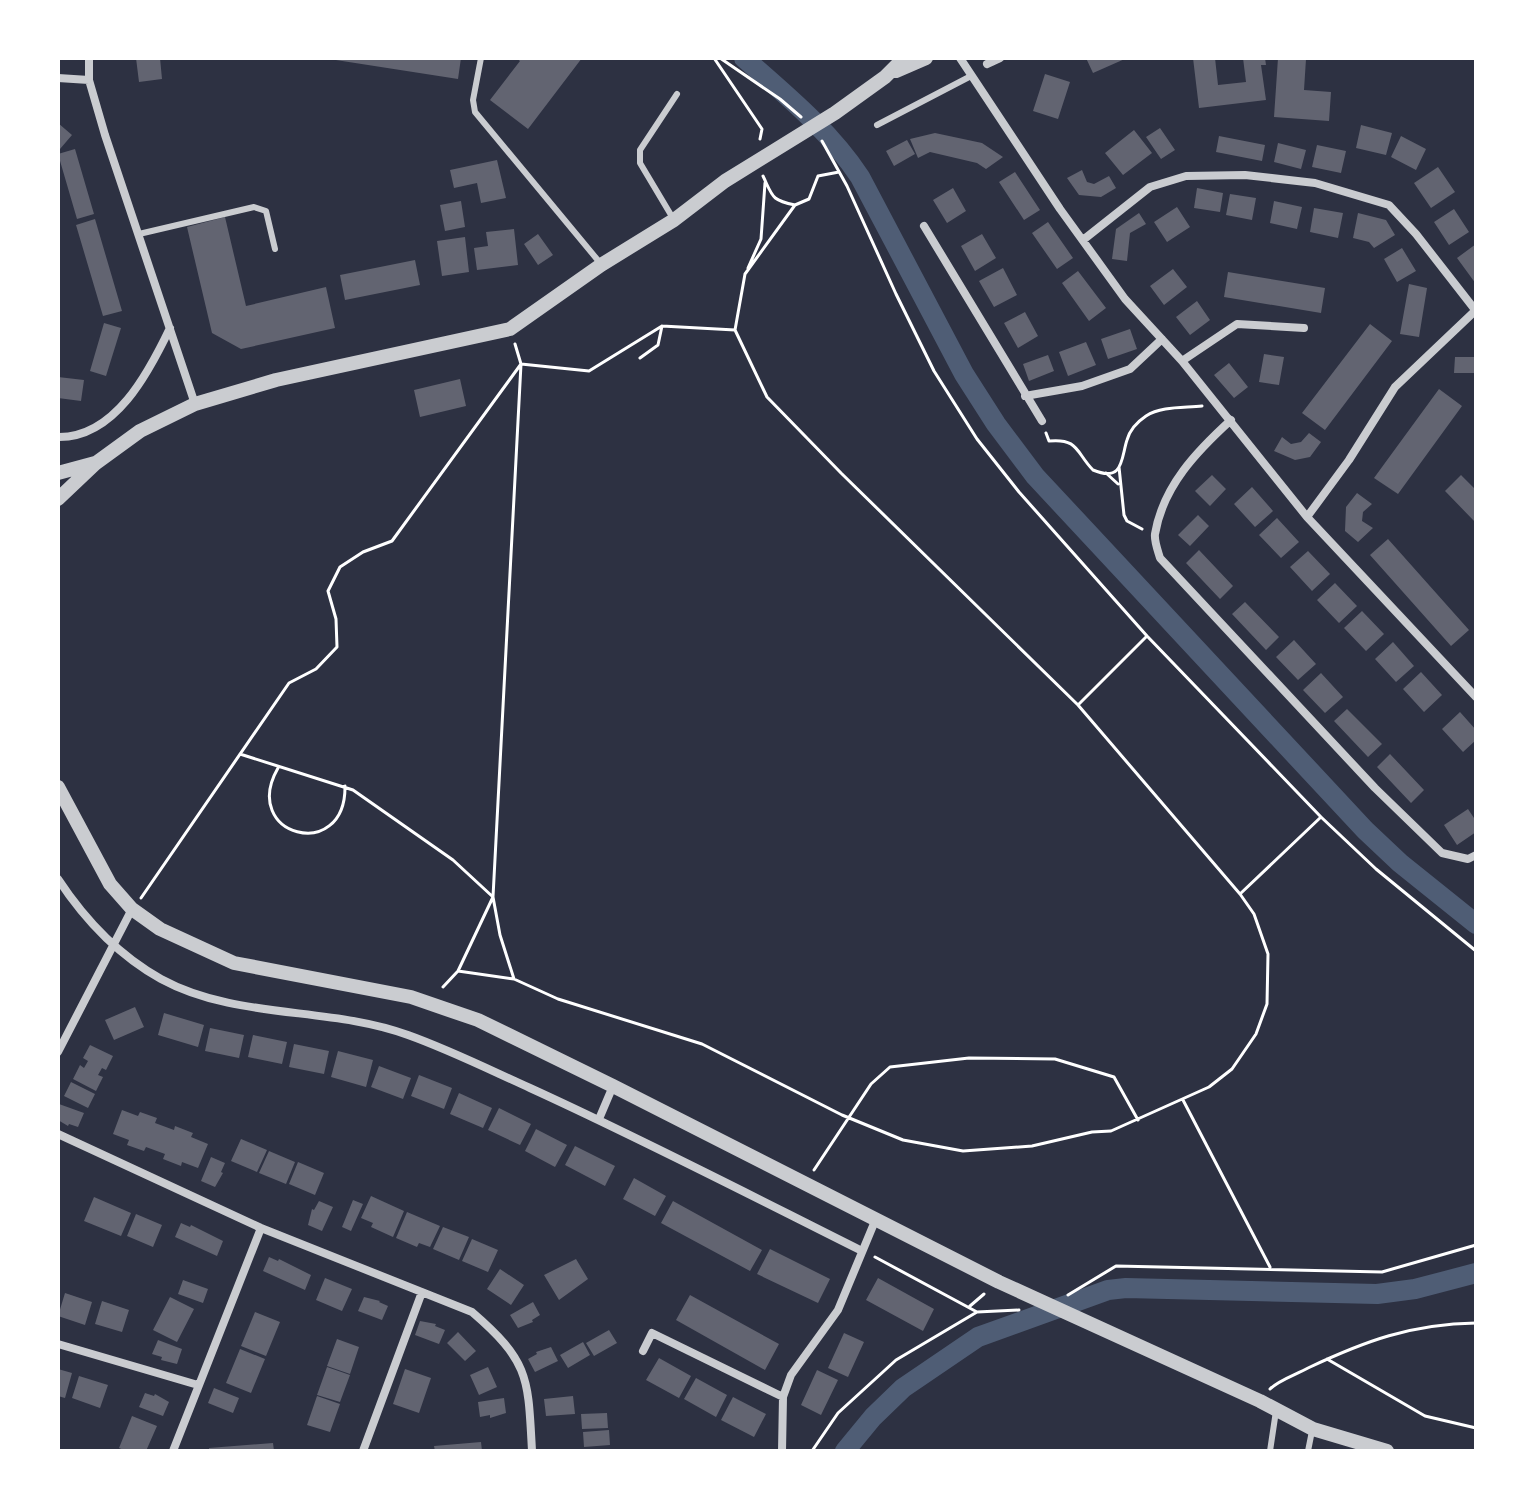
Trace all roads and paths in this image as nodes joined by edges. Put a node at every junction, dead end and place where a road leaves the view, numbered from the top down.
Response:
1 (89, 58) edge
2 (481, 58) edge
3 (714, 58) edge
4 (720, 58) edge
5 (904, 58) edge
6 (926, 58) edge
7 (960, 58) edge
8 (1000, 58) edge
9 (987, 64) dead end
10 (971, 76) junction
11 (885, 77) junction
12 (58, 78) edge
13 (89, 80) junction
14 (677, 94) dead end
15 (804, 120) dead end
16 (877, 125) dead end
17 (819, 136) dead end
18 (755, 163) junction
19 (839, 172) junction
20 (766, 179) junction
21 (795, 205) junction
22 (674, 220) junction
23 (924, 226) dead end
24 (139, 234) junction
25 (1083, 240) junction
26 (275, 249) dead end
27 (601, 265) junction
28 (745, 274) junction
29 (1476, 311) edge
30 (662, 326) junction
31 (170, 328) junction
32 (1304, 328) dead end
33 (510, 329) junction
34 (735, 330) junction
35 (1162, 339) junction
36 (640, 358) dead end
37 (1182, 361) junction
38 (521, 364) junction
39 (1025, 396) junction
40 (195, 404) junction
41 (1218, 404) junction
42 (1231, 420) junction
43 (1042, 421) joint
44 (58, 437) edge
45 (96, 463) junction
46 (1119, 467) junction
47 (58, 473) edge
48 (1106, 473) junction
49 (1120, 485) junction
50 (58, 499) edge
51 (1307, 517) junction
52 (1155, 536) junction
53 (1147, 636) junction
54 (1476, 697) edge
55 (1078, 705) junction
56 (240, 754) junction
57 (278, 768) junction
58 (345, 786) junction
59 (58, 787) edge
60 (1321, 817) junction
61 (1476, 855) edge
62 (58, 879) edge
63 (1240, 894) junction
64 (493, 897) junction
65 (132, 909) junction
66 (112, 945) junction
67 (1476, 951) edge
68 (458, 971) junction
69 (514, 979) junction
70 (443, 987) dead end
71 (58, 1052) edge
72 (613, 1086) junction
73 (1183, 1100) junction
74 (849, 1118) junction
75 (599, 1119) junction
76 (1138, 1120) junction
77 (58, 1134) edge
78 (813, 1171) dead end
79 (875, 1221) junction
80 (261, 1228) junction
81 (1476, 1245) edge
82 (862, 1251) junction
83 (1270, 1269) junction
84 (422, 1292) junction
85 (1055, 1300) dead end
86 (1025, 1309) dead end
87 (977, 1312) junction
88 (1476, 1323) edge
89 (58, 1344) edge
90 (643, 1351) dead end
91 (1327, 1359) junction
92 (198, 1385) junction
93 (783, 1397) junction
94 (1260, 1401) junction
95 (1276, 1411) junction
96 (1476, 1428) edge
97 (1313, 1429) junction
98 (173, 1451) edge
99 (363, 1451) edge
100 (532, 1451) edge
101 (782, 1451) edge
102 (812, 1451) edge
103 (1270, 1451) edge
104 (1308, 1451) edge
105 (1387, 1451) edge

1 - 13 street
2 - 27 lane
3 - 18 path
4 - 15 path
5 - 11 street
6 - 11 street
7 - 10 street
8 - 9 street
10 - 16 lane
10 - 25 street
11 - 18 street
12 - 13 street
13 - 24 street
14 - 22 lane
17 - 19 path
18 - 20 path
18 - 22 street
19 - 21 path
19 - 53 path
20 - 21 path
20 - 28 path
21 - 28 path
22 - 27 street
23 - 39 street
24 - 26 lane
24 - 31 street
25 - 29 street
25 - 35 street
27 - 33 street
28 - 34 path
29 - 51 street
30 - 34 path
30 - 36 path
30 - 38 path
31 - 40 street
31 - 44 street
32 - 37 street
33 - 38 path
33 - 40 street
34 - 55 path
35 - 37 street
35 - 39 street
37 - 41 street
38 - 56 path
38 - 64 path
39 - 43 street
40 - 45 street
41 - 42 street
41 - 46 path
42 - 51 street
42 - 52 street
43 - 48 path
45 - 47 street
45 - 50 street
46 - 48 path
46 - 49 path
48 - 49 path
49 - 52 path
51 - 54 street
52 - 61 street
53 - 55 path
53 - 60 path
55 - 63 path
56 - 57 path
56 - 65 path
57 - 58 path
57 - 58 path
58 - 64 path
59 - 65 street
60 - 63 path
60 - 67 path
62 - 66 street
63 - 73 path
64 - 68 path
64 - 69 path
65 - 66 street
65 - 72 street
66 - 71 street
66 - 75 street
68 - 69 path
68 - 70 path
69 - 74 path
72 - 75 street
72 - 79 street
73 - 76 path
73 - 83 path
74 - 76 path
74 - 76 path
74 - 78 path
75 - 82 street
77 - 80 street
79 - 82 street
79 - 94 street
80 - 84 street
80 - 92 street
81 - 83 path
82 - 87 path
82 - 93 street
83 - 85 path
84 - 99 street
84 - 100 street
86 - 87 path
87 - 102 path
88 - 91 path
89 - 92 street
90 - 93 street
91 - 94 path
91 - 96 path
92 - 98 street
93 - 101 street
94 - 95 street
95 - 97 street
95 - 103 lane
97 - 104 lane
97 - 105 street

